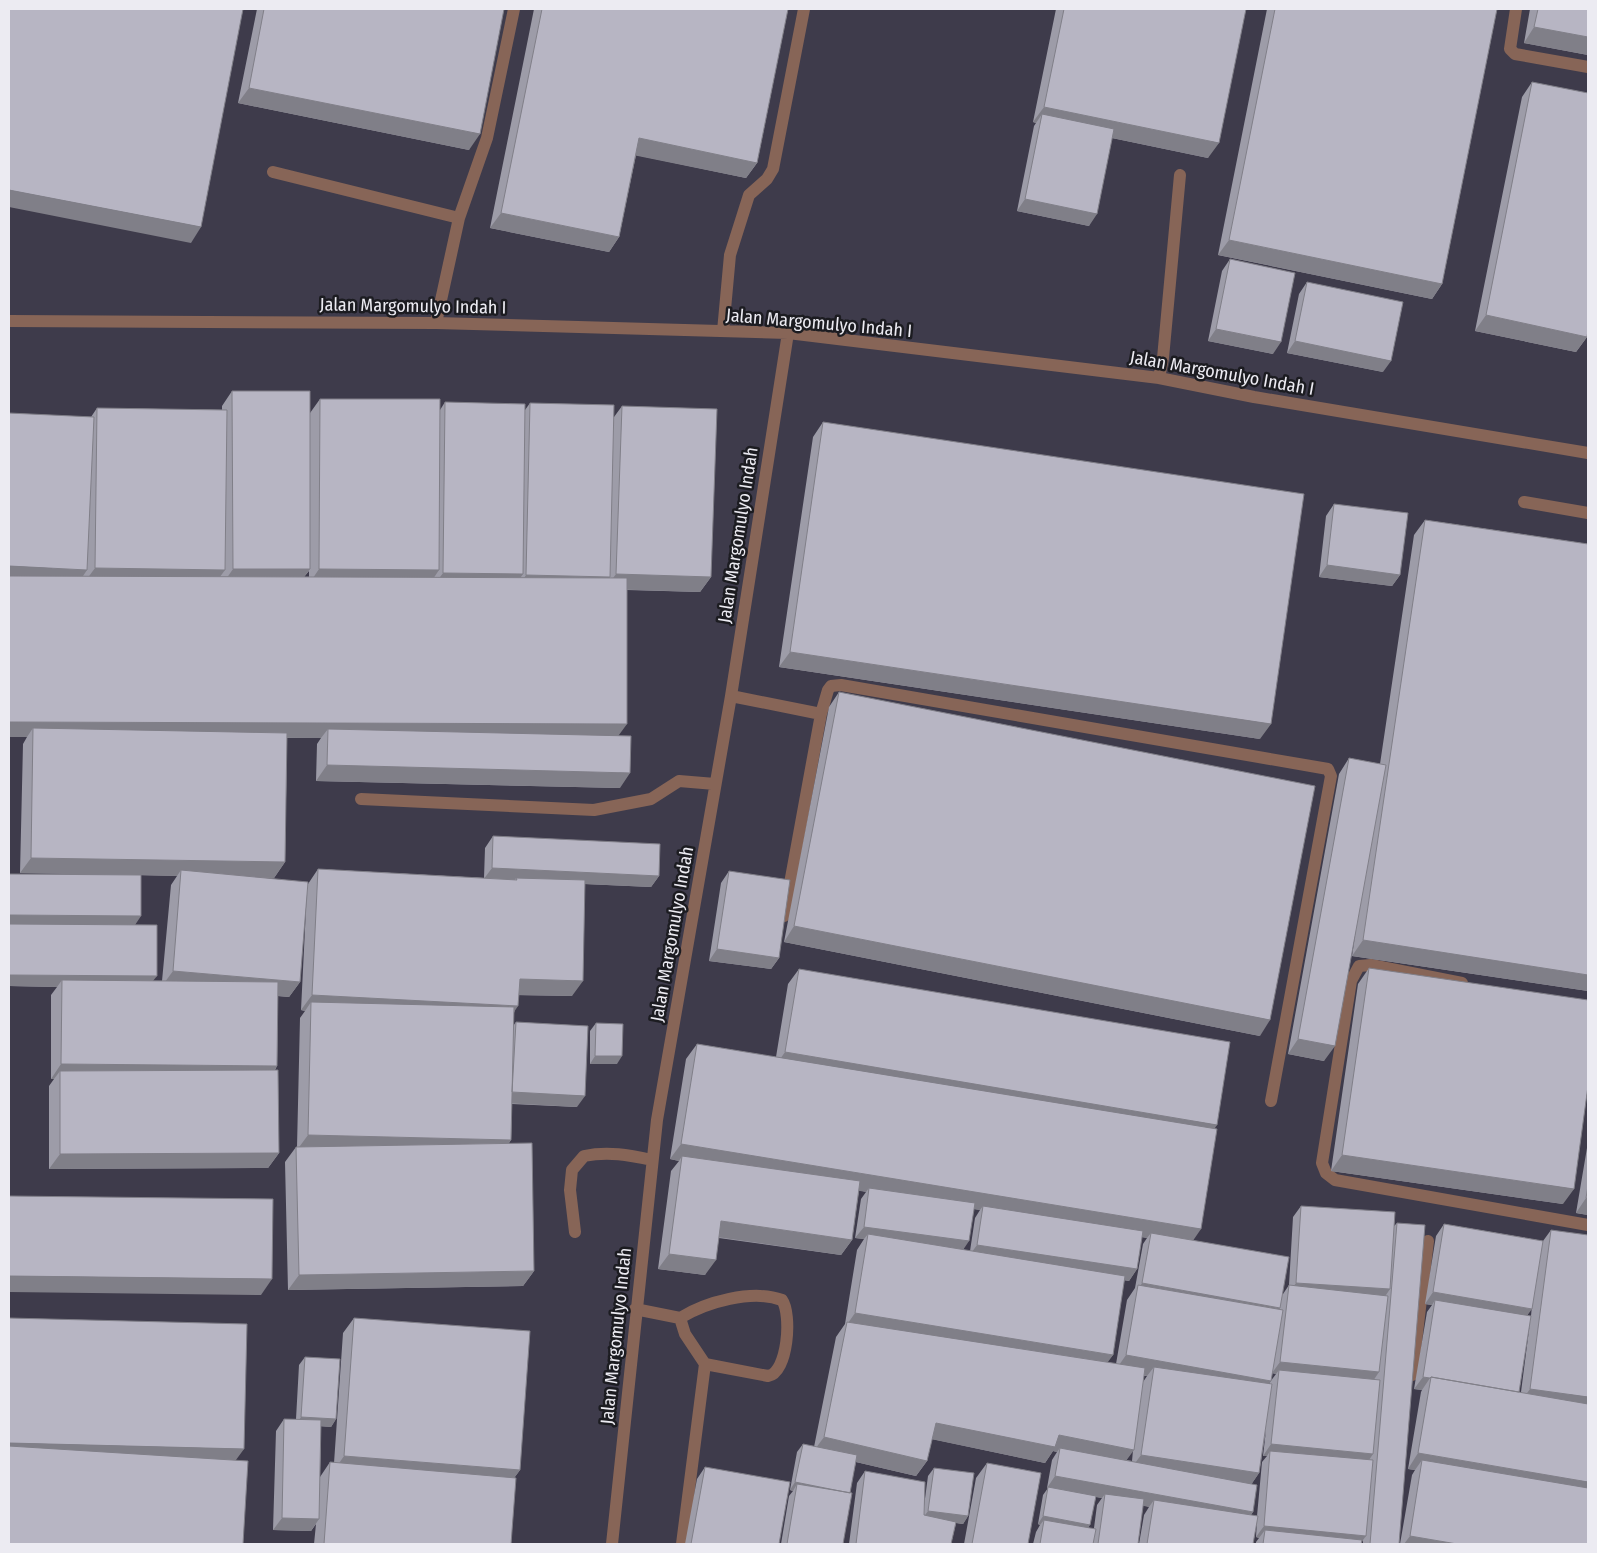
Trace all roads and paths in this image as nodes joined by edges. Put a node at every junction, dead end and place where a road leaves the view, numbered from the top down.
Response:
1 (514, 9) edge
2 (804, 9) edge
3 (1516, 9) edge
4 (1588, 67) edge
5 (273, 172) dead end
6 (1180, 175) dead end
7 (459, 218) junction
8 (9, 321) edge
9 (436, 323) junction
10 (723, 331) junction
11 (788, 333) junction
12 (1159, 378) junction
13 (1588, 453) edge
14 (1524, 502) dead end
15 (1588, 513) edge
16 (730, 696) junction
17 (821, 714) junction
18 (715, 784) junction
19 (361, 799) dead end
20 (784, 917) edge
21 (1475, 985) edge
22 (1271, 1101) dead end
23 (652, 1160) junction
24 (1588, 1225) edge
25 (575, 1232) dead end
26 (1428, 1241) dead end
27 (635, 1309) junction
28 (680, 1318) junction
29 (706, 1364) junction
30 (1411, 1388) edge
31 (612, 1544) edge
32 (682, 1544) edge

1 - 7 lane
2 - 10 lane
3 - 4 lane
5 - 7 lane
6 - 12 lane
7 - 9 lane
8 - 9 lane, Jalan Margomulyo Indah I
9 - 10 lane, Jalan Margomulyo Indah I
10 - 11 lane, Jalan Margomulyo Indah I
11 - 12 lane, Jalan Margomulyo Indah I
11 - 16 lane, Jalan Margomulyo Indah
12 - 13 lane, Jalan Margomulyo Indah I
14 - 15 lane
16 - 17 lane
16 - 18 lane, Jalan Margomulyo Indah
17 - 20 lane
17 - 22 lane
18 - 19 lane
18 - 23 lane, Jalan Margomulyo Indah
21 - 24 lane
23 - 25 lane
23 - 27 lane, Jalan Margomulyo Indah
26 - 30 lane
27 - 28 lane
27 - 31 lane, Jalan Margomulyo Indah
28 - 29 lane
28 - 29 lane
29 - 32 lane

